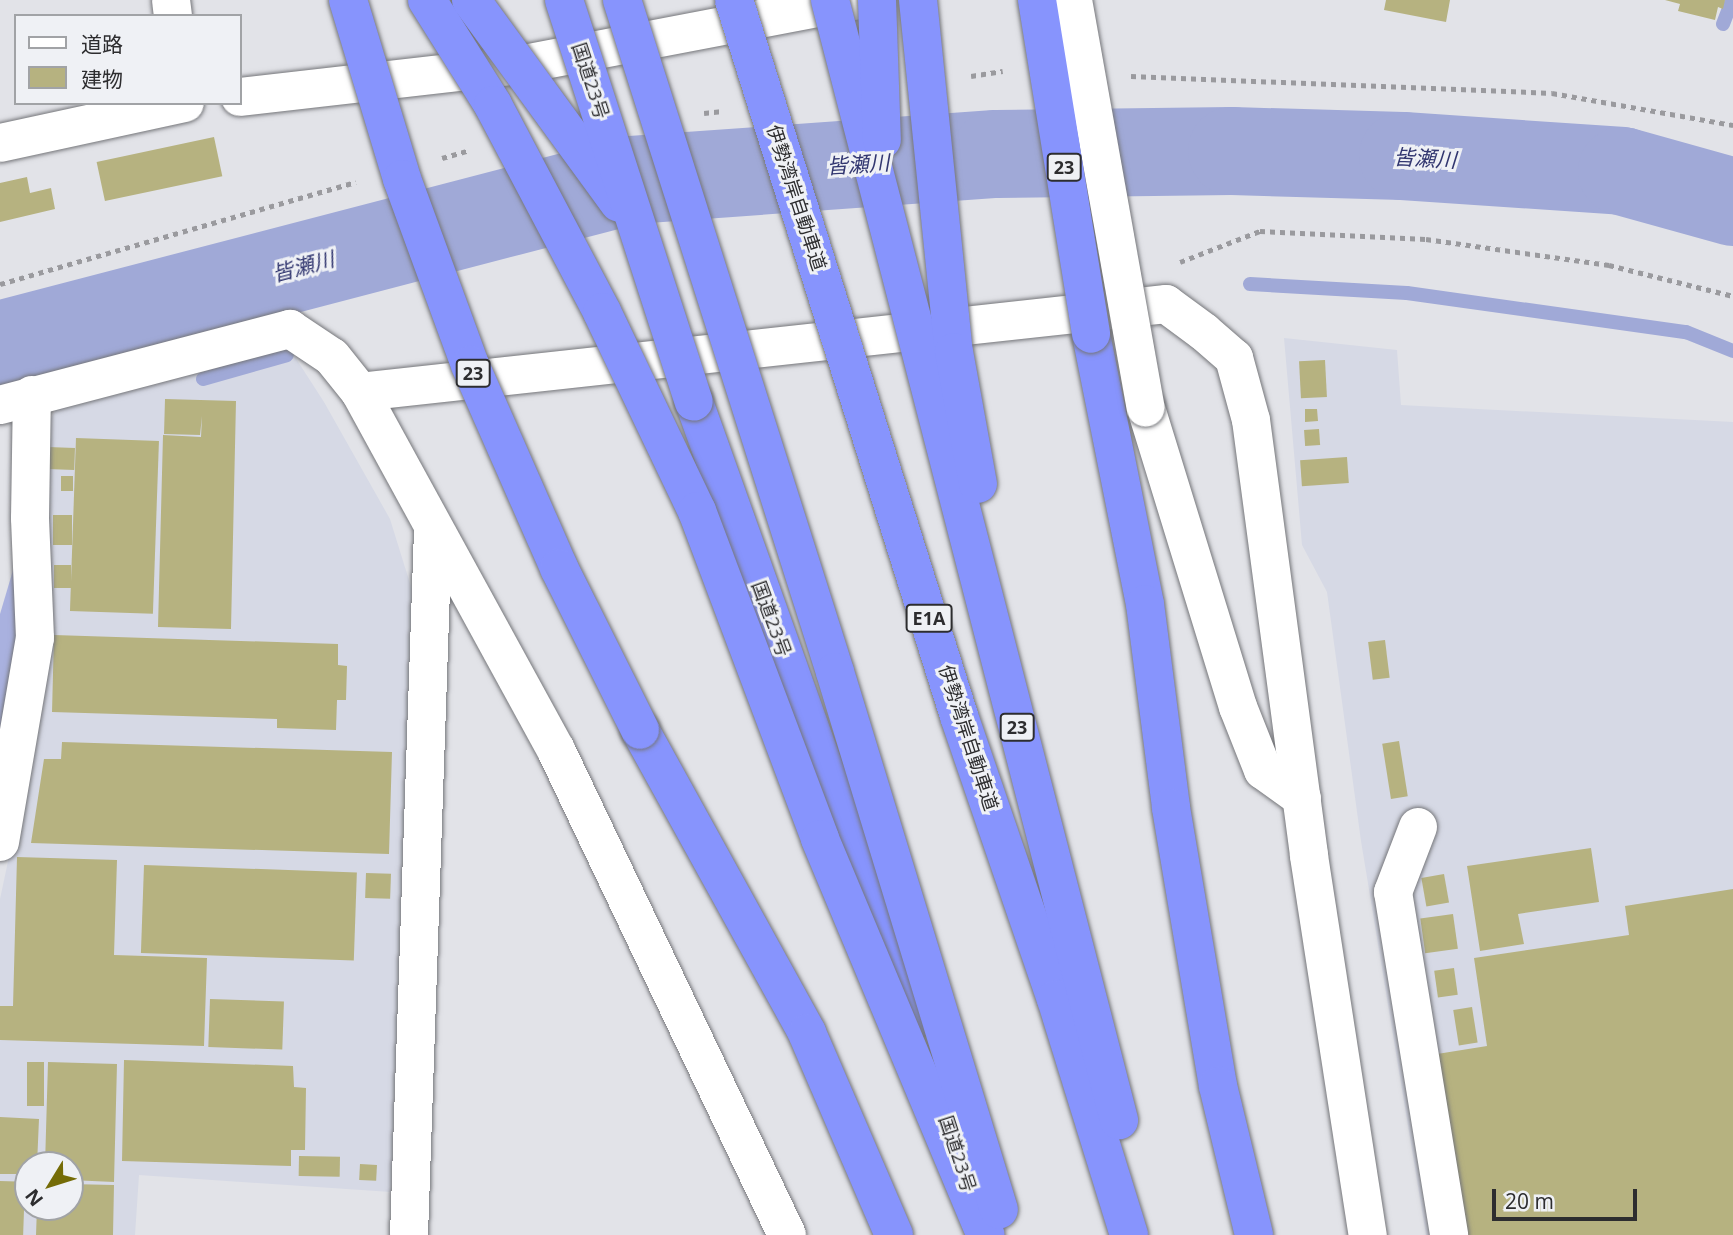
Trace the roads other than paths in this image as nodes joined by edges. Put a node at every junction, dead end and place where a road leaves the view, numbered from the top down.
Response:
1 (348, 0) edge
2 (427, 0) edge
3 (471, 0) edge
4 (564, 0) edge
5 (622, 0) edge
6 (734, 0) edge
7 (830, 0) edge
8 (860, 0) edge
9 (877, 0) edge
10 (918, 0) edge
11 (1037, 0) edge
12 (1073, 0) edge
13 (242, 97) edge
14 (176, 105) edge
15 (0, 143) edge
16 (886, 219) junction
17 (639, 230) junction
18 (360, 392) junction
19 (16, 400) edge
20 (15, 524) edge
21 (433, 527) junction
22 (1302, 797) junction
23 (1418, 827) dead end
24 (0, 842) edge
25 (1056, 999) junction
26 (409, 1235) edge
27 (787, 1235) edge
28 (894, 1235) edge
29 (985, 1235) edge
30 (1007, 1235) edge
31 (1129, 1235) edge
32 (1149, 1235) edge
33 (1254, 1235) edge
34 (1368, 1235) edge
35 (1449, 1235) edge

1 - 28 highway, 23, bridge
2 - 29 highway, bridge
3 - 17 highway, bridge
4 - 17 highway, 国道23号, bridge
5 - 30 highway, bridge
6 - 25 highway, 伊勢湾岸自動車道 / E1A, bridge
7 - 16 highway, 23, bridge
8 - 13 street
9 - 16 highway, bridge
10 - 25 highway, bridge
11 - 33 highway, 23, bridge
12 - 22 street, bridge
14 - 15 street
16 - 32 highway, 23, bridge
17 - 29 highway, 国道23号, bridge
18 - 19 street
18 - 21 street
18 - 22 street
19 - 20 street
20 - 24 street
21 - 26 street
21 - 27 street
22 - 34 street
23 - 35 street
25 - 31 highway, 伊勢湾岸自動車道 / E1A, bridge

